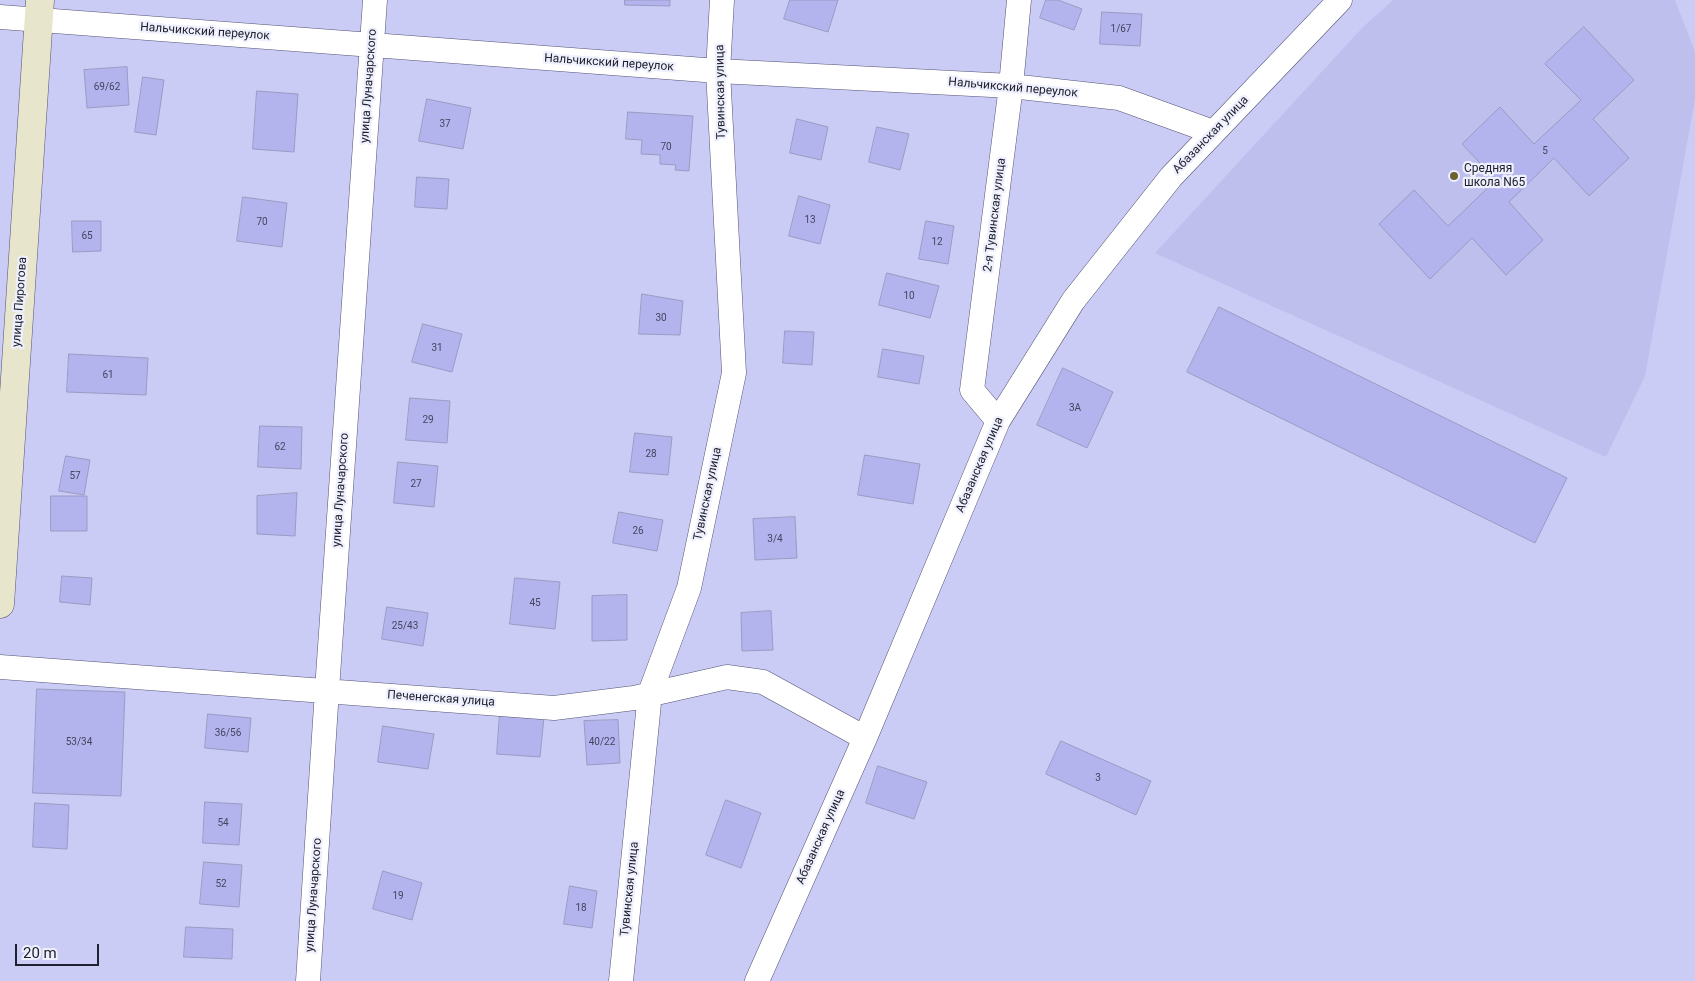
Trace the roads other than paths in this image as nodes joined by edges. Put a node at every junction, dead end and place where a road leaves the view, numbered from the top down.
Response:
1 (375, 0) edge
2 (722, 0) edge
3 (1019, 0) edge
4 (1340, 0) edge
5 (40, 10) edge
6 (0, 17) edge
7 (372, 45) junction
8 (718, 71) junction
9 (1011, 86) junction
10 (1213, 132) junction
11 (998, 421) junction
12 (0, 604) edge
13 (0, 667) edge
14 (327, 690) junction
15 (650, 694) junction
16 (865, 738) junction
17 (308, 981) edge
18 (621, 981) edge
19 (757, 981) edge

1 - 7 street, улица Луначарского
2 - 8 street, Тувинская улица
3 - 9 street, 2-я Тувинская улица
4 - 10 street, Абазанская улица
5 - 6 street, Нальчикский переулок
5 - 7 street, Нальчикский переулок
5 - 12 main road, улица Пирогова
7 - 8 street, Нальчикский переулок
7 - 14 street, улица Луначарского
8 - 9 street, Нальчикский переулок
8 - 15 street, Тувинская улица
9 - 10 street, Нальчикский переулок
9 - 11 street, 2-я Тувинская улица
10 - 11 street, Абазанская улица
11 - 16 street, Абазанская улица
13 - 14 street, Печенегская улица
14 - 15 street, Печенегская улица
14 - 17 street, улица Луначарского
15 - 16 street, Печенегская улица
15 - 18 street, Тувинская улица
16 - 19 street, Абазанская улица

